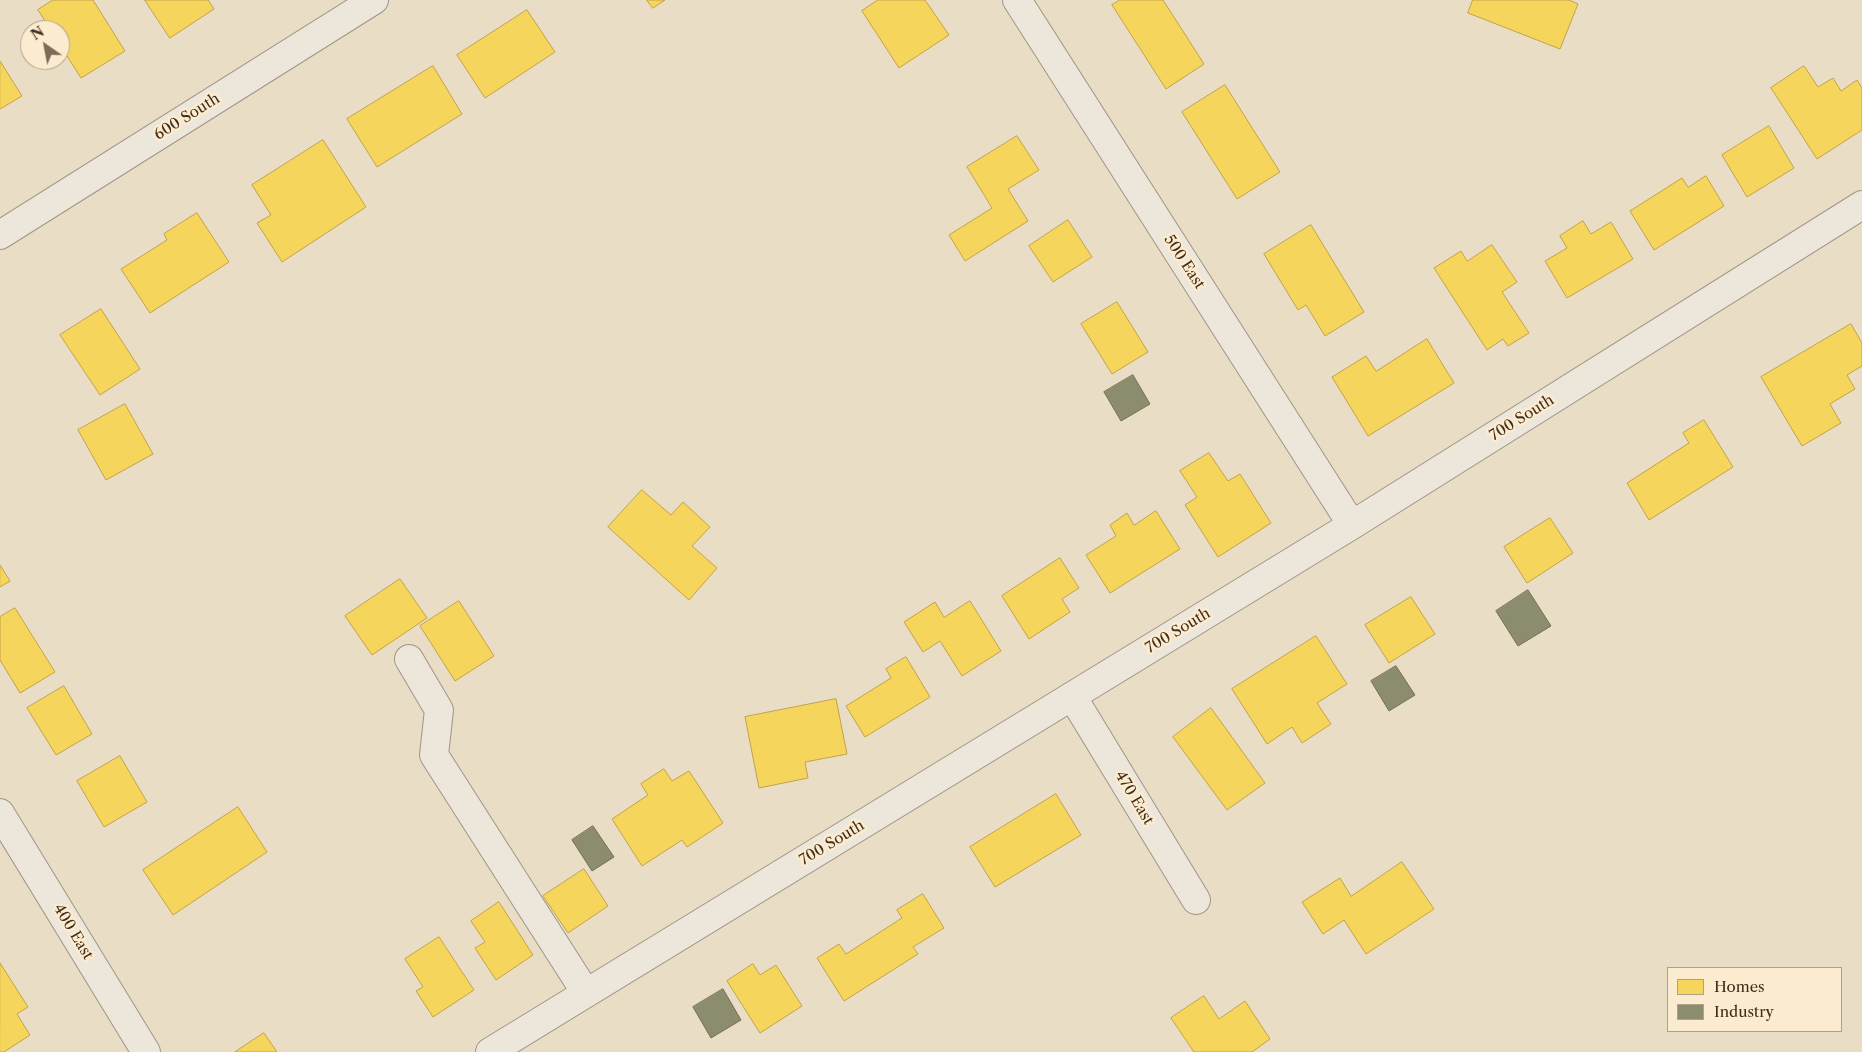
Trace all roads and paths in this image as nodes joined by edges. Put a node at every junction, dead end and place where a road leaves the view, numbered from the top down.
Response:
1 (374, 0) edge
2 (1016, 0) edge
3 (1862, 205) edge
4 (0, 234) edge
5 (1352, 525) junction
6 (409, 659) dead end
7 (1072, 696) junction
8 (0, 813) edge
9 (1196, 900) dead end
10 (586, 994) junction
11 (146, 1052) edge
12 (490, 1052) edge

1 - 4 street, 600 South
2 - 5 street, 500 East
3 - 5 street, 700 South
5 - 7 street, 700 South
6 - 10 street
7 - 9 street, 470 East
7 - 10 street, 700 South
8 - 11 street, 400 East
10 - 12 street, 700 South

